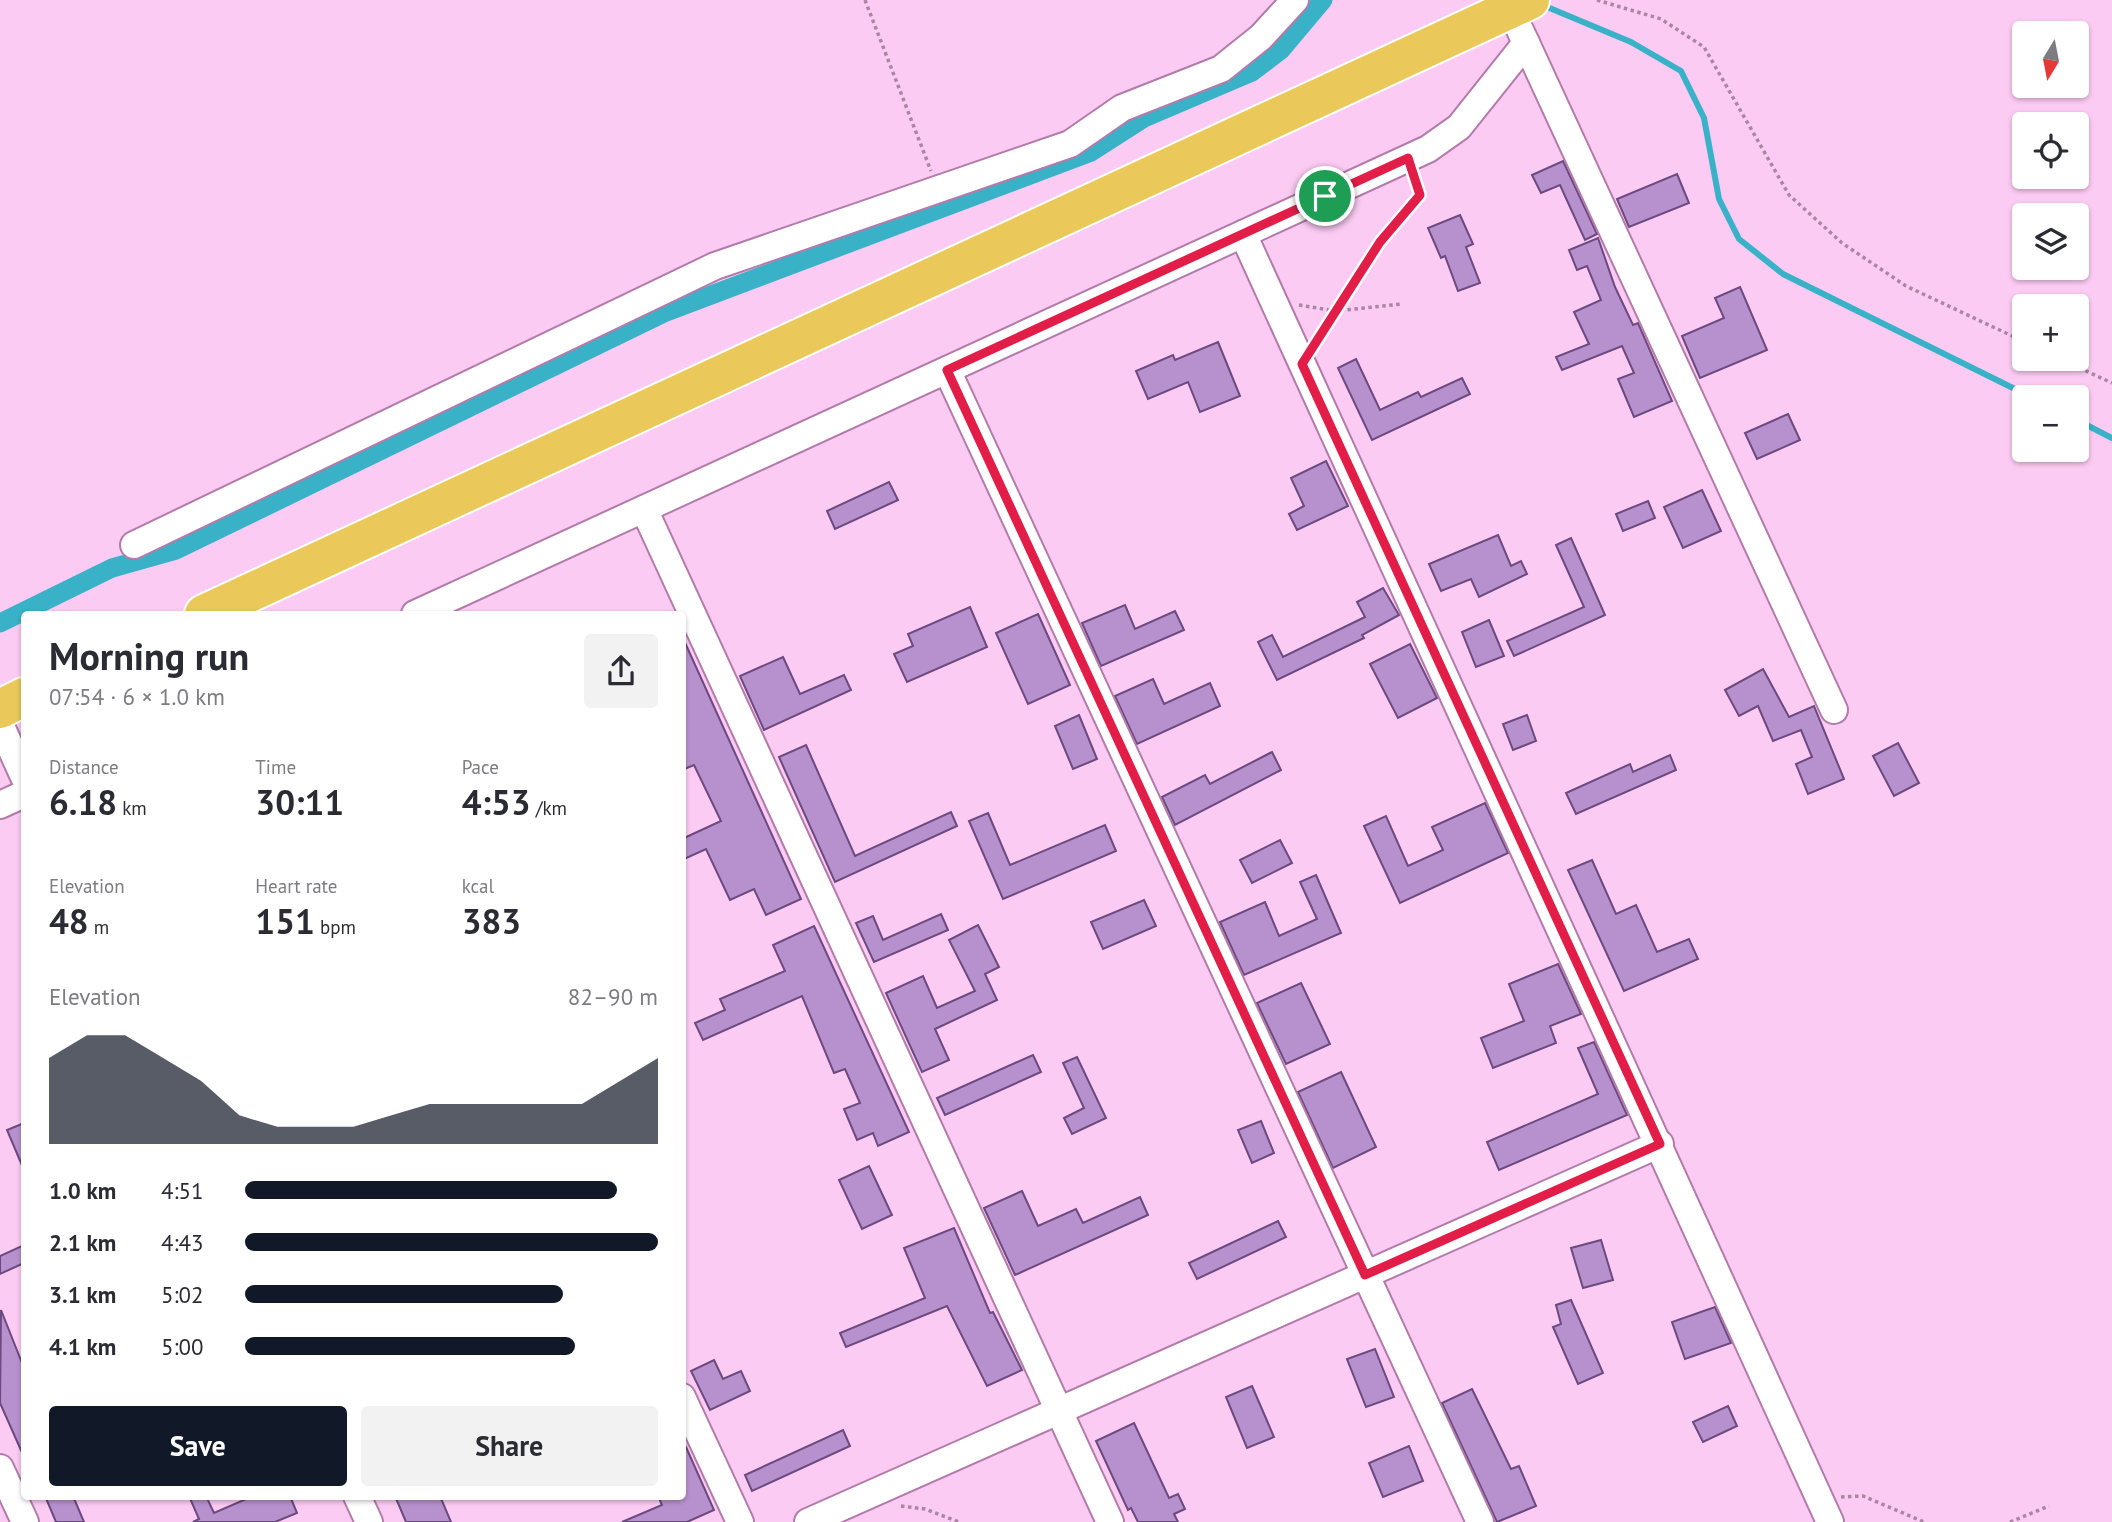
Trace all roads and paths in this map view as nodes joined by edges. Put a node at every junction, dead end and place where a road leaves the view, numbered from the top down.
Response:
1 (865, 0) edge
2 (1295, 0) edge
3 (1597, 0) edge
4 (1522, 17) edge
5 (1408, 158) junction
6 (938, 189) junction
7 (1243, 234) junction
8 (1273, 300) junction
9 (1401, 304) dead end
10 (1336, 311) junction
11 (2012, 336) edge
12 (1302, 364) junction
13 (947, 370) junction
14 (2086, 371) edge
15 (2112, 383) edge
16 (644, 509) junction
17 (134, 545) dead end
18 (211, 611) edge
19 (422, 611) edge
20 (21, 698) edge
21 (0, 709) edge
22 (1834, 710) dead end
23 (0, 724) edge
24 (21, 770) edge
25 (21, 795) edge
26 (0, 805) edge
27 (1660, 1144) junction
28 (1365, 1275) junction
29 (686, 1406) edge
30 (1059, 1411) junction
31 (0, 1468) edge
32 (1818, 1497) junction
33 (359, 1500) edge
34 (855, 1501) junction
35 (2049, 1506) dead end
36 (25, 1522) edge
37 (369, 1522) edge
38 (740, 1522) edge
39 (808, 1522) edge
40 (959, 1522) edge
41 (1110, 1522) edge
42 (1480, 1522) edge
43 (1830, 1522) edge
44 (1924, 1522) edge
45 (2010, 1522) edge

1 - 6 path
2 - 6 street
3 - 11 path
4 - 5 street
4 - 18 highway
4 - 22 street
5 - 7 street
5 - 10 path
6 - 17 street
7 - 8 street
7 - 13 street
8 - 10 path
8 - 12 street
9 - 10 path
10 - 12 path
12 - 27 street
13 - 16 street
13 - 28 street
14 - 15 path
16 - 19 street
16 - 30 street
20 - 21 highway
23 - 24 street
25 - 26 street
27 - 28 street
27 - 32 street
28 - 30 street
28 - 42 street
29 - 38 street
30 - 34 street
30 - 41 street
31 - 36 street
32 - 43 street
32 - 44 path
33 - 37 street
34 - 39 street
34 - 40 path
35 - 45 path

